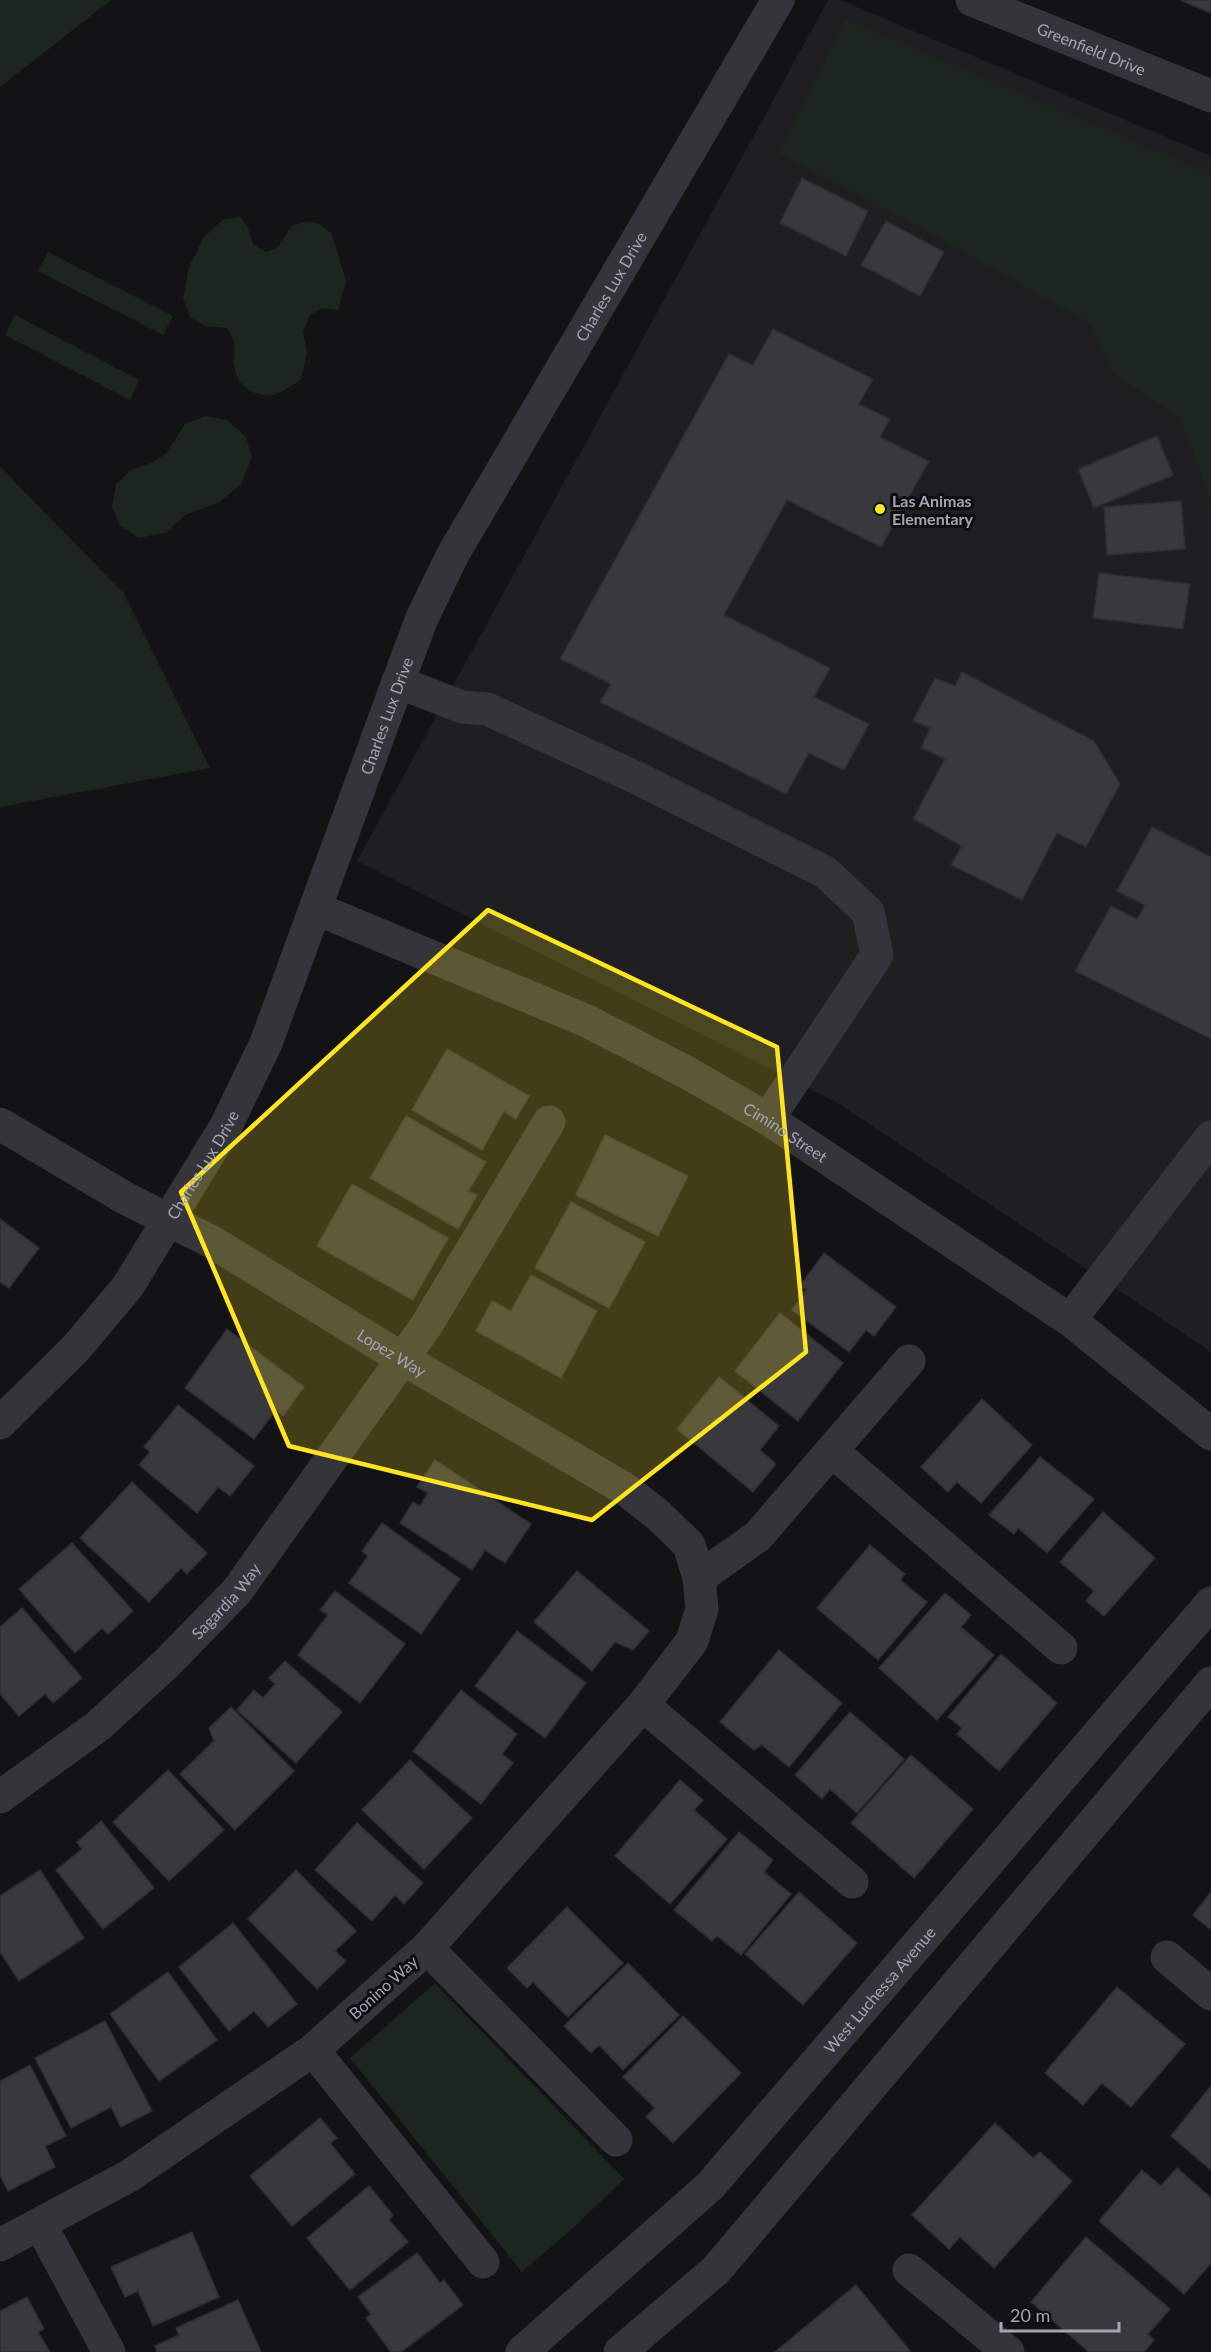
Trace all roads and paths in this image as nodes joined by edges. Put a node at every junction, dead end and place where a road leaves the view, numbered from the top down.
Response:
1 (778, 0) edge
2 (972, 0) edge
3 (1022, 9) edge
4 (1211, 96) edge
5 (398, 682) junction
6 (317, 909) junction
7 (768, 1119) junction
8 (549, 1122) dead end
9 (0, 1124) edge
10 (1211, 1137) edge
11 (170, 1220) junction
12 (1070, 1320) junction
13 (403, 1359) junction
14 (909, 1361) dead end
15 (0, 1423) edge
16 (1211, 1434) edge
17 (831, 1451) junction
18 (699, 1578) junction
19 (1211, 1603) edge
20 (692, 1641) joint
21 (1061, 1647) dead end
22 (1211, 1683) edge
23 (643, 1705) junction
24 (0, 1797) edge
25 (852, 1882) dead end
26 (427, 1948) junction
27 (1167, 1957) dead end
28 (1211, 1994) edge
29 (313, 2050) junction
30 (616, 2140) dead end
31 (40, 2224) junction
32 (0, 2245) edge
33 (483, 2262) dead end
34 (909, 2270) dead end
35 (110, 2352) edge
36 (522, 2352) edge
37 (620, 2352) edge
38 (1008, 2352) edge

1 - 5 street, Charles Lux Drive
2 - 3 street, Greenfield Drive
3 - 4 street, Greenfield Drive
5 - 6 street, Charles Lux Drive
5 - 7 street
6 - 7 street, Cimino Street
6 - 11 street, Charles Lux Drive
7 - 12 street, Cimino Street
8 - 13 street, Sagardia Way
9 - 11 street, Lopez Way
10 - 12 street
11 - 13 street, Lopez Way
11 - 15 street, Charles Lux Drive
12 - 16 street, Cimino Street
13 - 18 street, Lopez Way
13 - 24 street, Sagardia Way
14 - 17 street
17 - 18 street
17 - 21 street
18 - 20 street, Lopez Way
19 - 36 street, West Luchessa Avenue
20 - 23 street, Bonino Way
22 - 37 street
23 - 25 street
23 - 26 street, Bonino Way
26 - 29 street, Bonino Way
26 - 30 street
27 - 28 street
29 - 31 street, Bonino Way
29 - 33 street
31 - 32 street, Bonino Way
31 - 35 street
34 - 38 street

